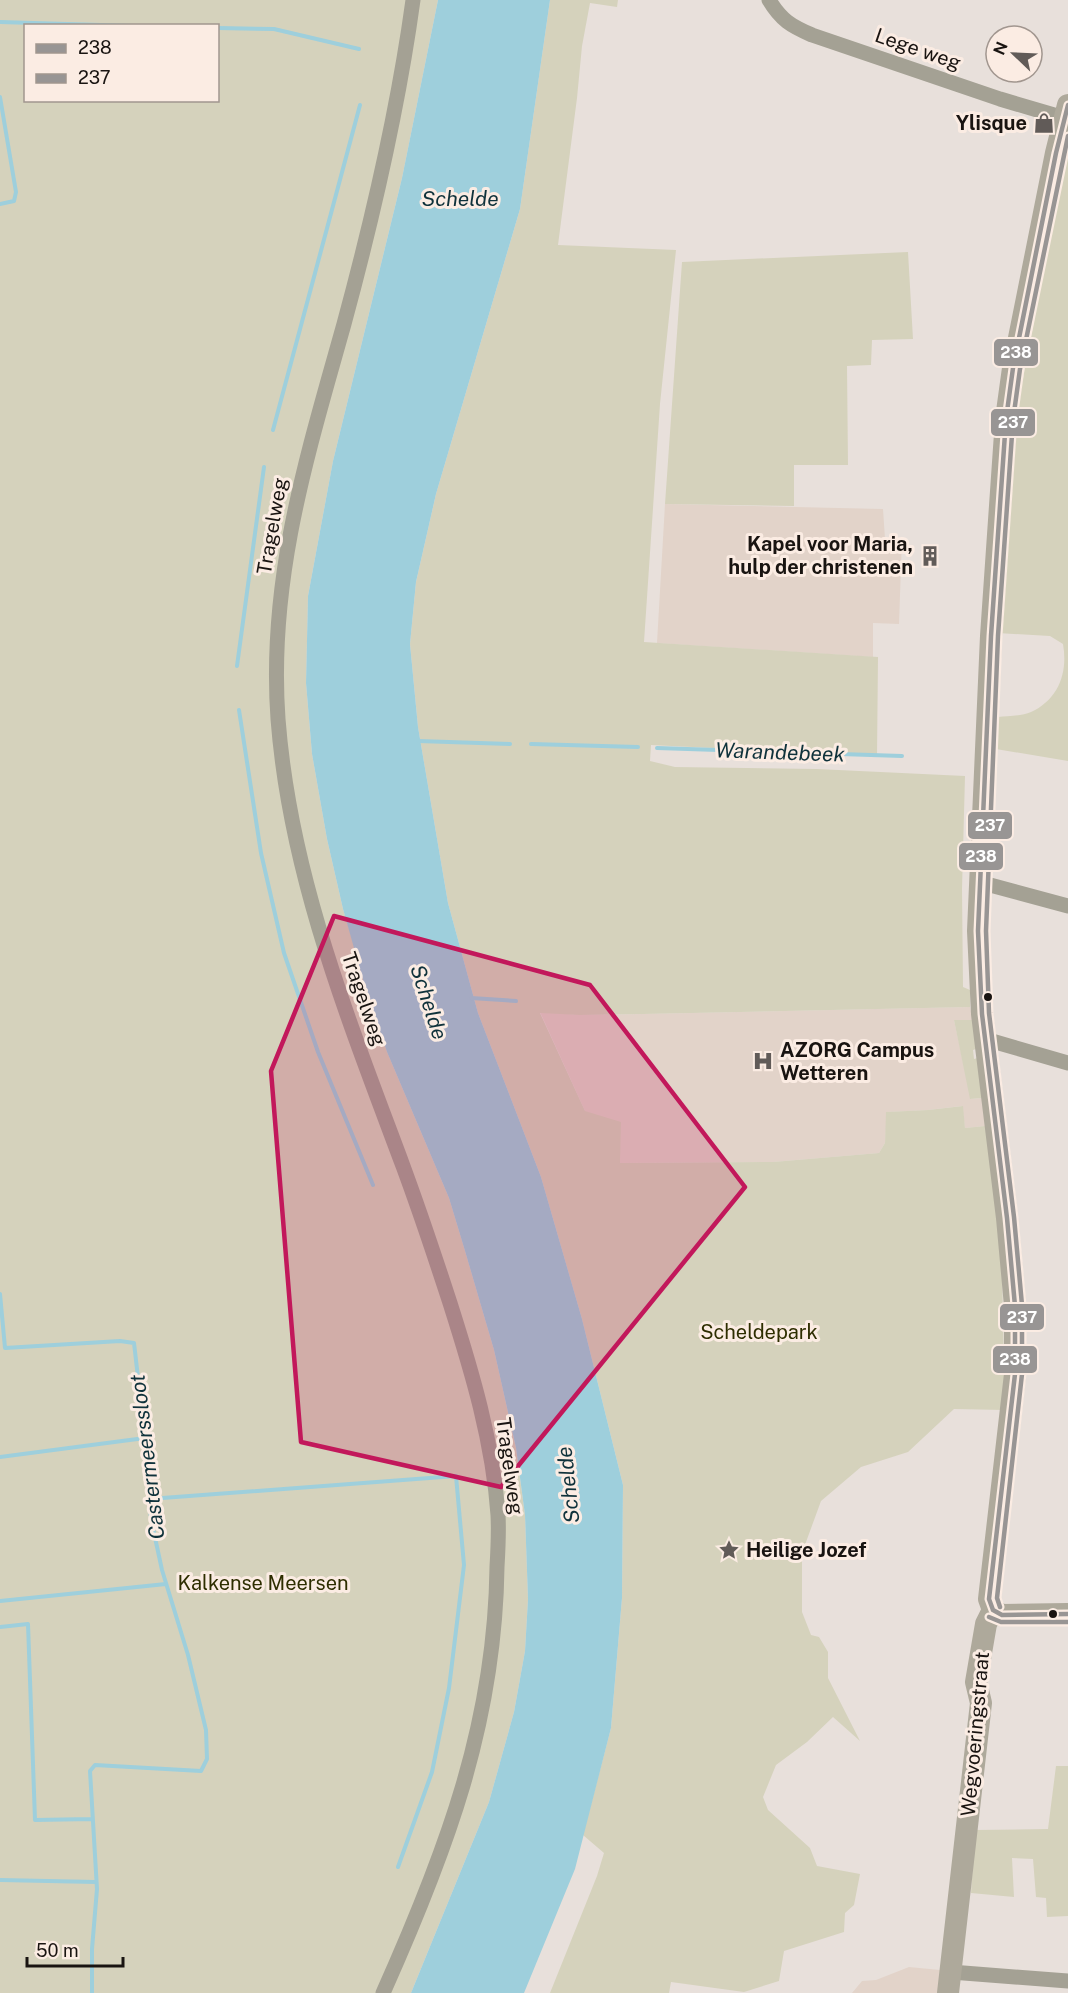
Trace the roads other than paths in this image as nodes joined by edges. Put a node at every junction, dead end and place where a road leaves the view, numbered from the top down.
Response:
1 (413, 0) edge
2 (769, 0) edge
3 (1067, 113) edge
4 (980, 882) junction
5 (1068, 906) edge
6 (985, 1039) junction
7 (1068, 1063) edge
8 (993, 1610) junction
9 (1068, 1614) edge
10 (1068, 1981) edge
11 (949, 1982) edge
12 (383, 1993) edge

1 - 12 street, Tragelweg
2 - 3 street, Lege weg
3 - 4 main road, Wegvoeringstraat
4 - 5 street
4 - 6 main road, Wegvoeringstraat
6 - 7 street
6 - 8 main road, Wegvoeringstraat
8 - 9 main road
8 - 11 main road, Wegvoeringstraat
10 - 11 street

